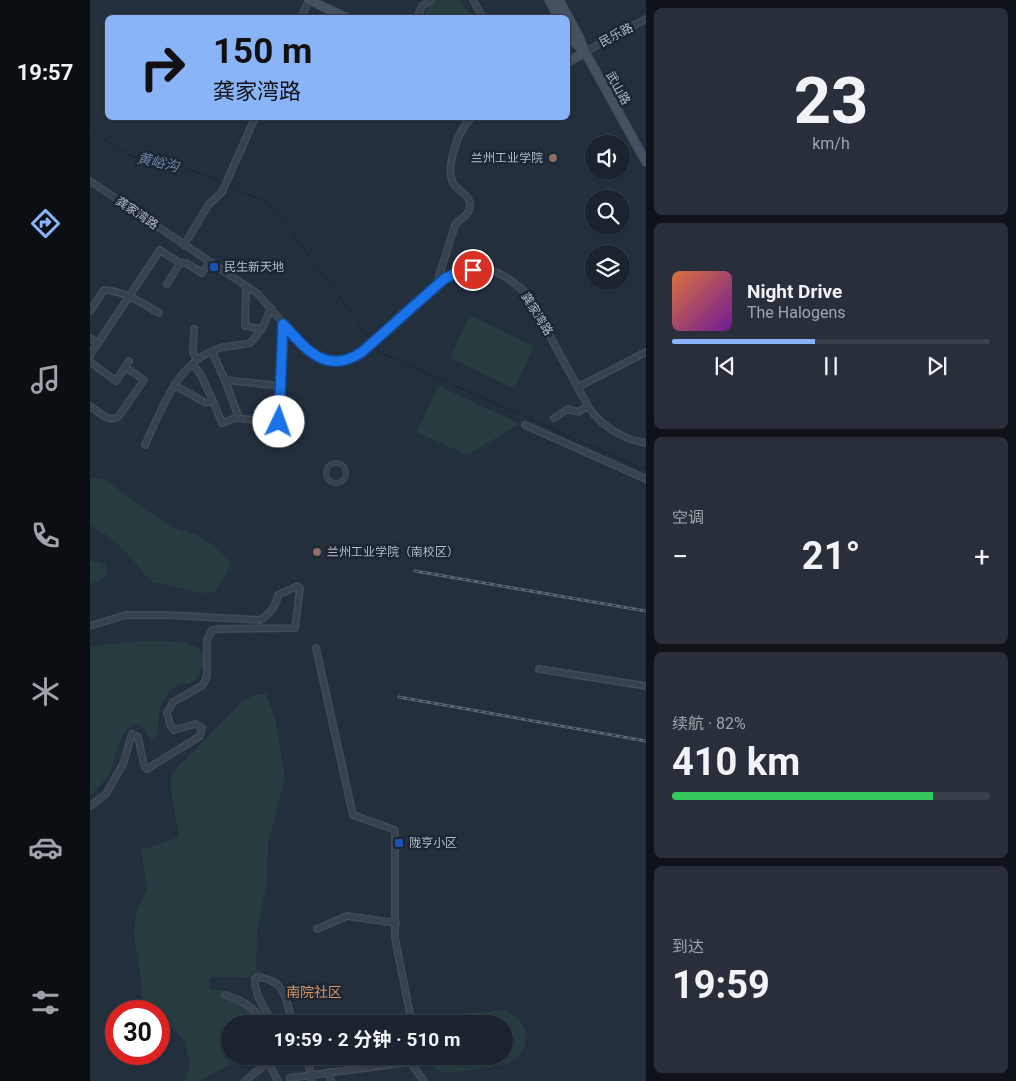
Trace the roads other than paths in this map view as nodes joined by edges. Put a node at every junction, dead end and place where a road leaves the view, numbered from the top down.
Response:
1 (309, 0) edge
2 (431, 0) edge
3 (473, 0) edge
4 (549, 0) edge
5 (559, 0) edge
6 (302, 15) edge
7 (341, 15) edge
8 (420, 15) edge
9 (481, 15) edge
10 (557, 15) edge
11 (567, 15) edge
12 (646, 19) edge
13 (570, 20) edge
14 (570, 37) edge
15 (585, 52) junction
16 (570, 61) edge
17 (254, 120) edge
18 (469, 120) edge
19 (646, 162) edge
20 (90, 181) edge
21 (184, 245) junction
22 (210, 262) junction
23 (180, 263) junction
24 (167, 284) dead end
25 (246, 286) junction
26 (436, 287) junction
27 (130, 296) junction
28 (271, 308) junction
29 (90, 312) edge
30 (159, 314) dead end
31 (283, 324) junction
32 (194, 328) dead end
33 (262, 329) junction
34 (90, 338) edge
35 (98, 344) junction
36 (212, 352) junction
37 (646, 352) edge
38 (90, 355) edge
39 (129, 361) dead end
40 (90, 362) edge
41 (194, 362) junction
42 (125, 367) junction
43 (225, 380) junction
44 (174, 385) junction
45 (281, 386) junction
46 (578, 387) junction
47 (213, 401) junction
48 (90, 406) edge
49 (588, 406) junction
50 (240, 418) junction
51 (554, 418) dead end
52 (525, 425) dead end
53 (646, 443) edge
54 (145, 445) dead end
55 (329, 465) joint
56 (646, 479) edge
57 (90, 626) edge
58 (316, 648) dead end
59 (539, 669) dead end
60 (646, 686) edge
61 (90, 806) edge
62 (396, 924) junction
63 (317, 929) dead end
64 (226, 995) dead end
65 (259, 1015) edge
66 (268, 1015) edge
67 (290, 1015) edge
68 (410, 1015) edge
69 (263, 1065) edge
70 (272, 1065) edge
71 (309, 1065) edge
72 (373, 1065) edge
73 (414, 1065) edge
74 (329, 1072) junction
75 (290, 1078) dead end
76 (311, 1078) edge
77 (245, 1081) edge
78 (278, 1081) edge
79 (330, 1081) edge
80 (424, 1081) edge

1 - 6 street
1 - 7 main road
2 - 8 street
3 - 9 street
4 - 10 main road
5 - 11 main road
12 - 15 street, 民乐路
13 - 15 main road
14 - 15 main road
15 - 16 main road
15 - 19 main road, 武山路
17 - 21 street
18 - 26 street
20 - 21 street, 龚家湾路
21 - 22 street, 龚家湾路
22 - 23 street
22 - 25 street, 龚家湾路
23 - 24 street
23 - 27 street
25 - 28 street, 龚家湾路
25 - 33 street
26 - 31 street, 龚家湾路
26 - 46 street, 龚家湾路
27 - 29 street
27 - 30 street
27 - 35 street
28 - 31 street, 龚家湾路
28 - 33 street
31 - 45 street
32 - 41 street
33 - 36 street
34 - 35 street
35 - 38 street
36 - 41 street
36 - 43 street
37 - 46 street
39 - 42 street
40 - 42 street
41 - 44 street
41 - 47 street
42 - 48 street
43 - 45 street
43 - 50 street
44 - 47 street
44 - 54 street
45 - 50 street
46 - 49 street, 龚家湾路
47 - 50 street
49 - 51 street
49 - 53 street, 龚家湾路
52 - 56 street
55 - 55 street
57 - 61 street
58 - 62 street
59 - 60 street
62 - 63 street
62 - 68 street
64 - 65 street
66 - 67 street
69 - 77 street
70 - 78 street
71 - 76 street
72 - 74 street
73 - 80 street
74 - 76 street
74 - 79 street
75 - 76 street

